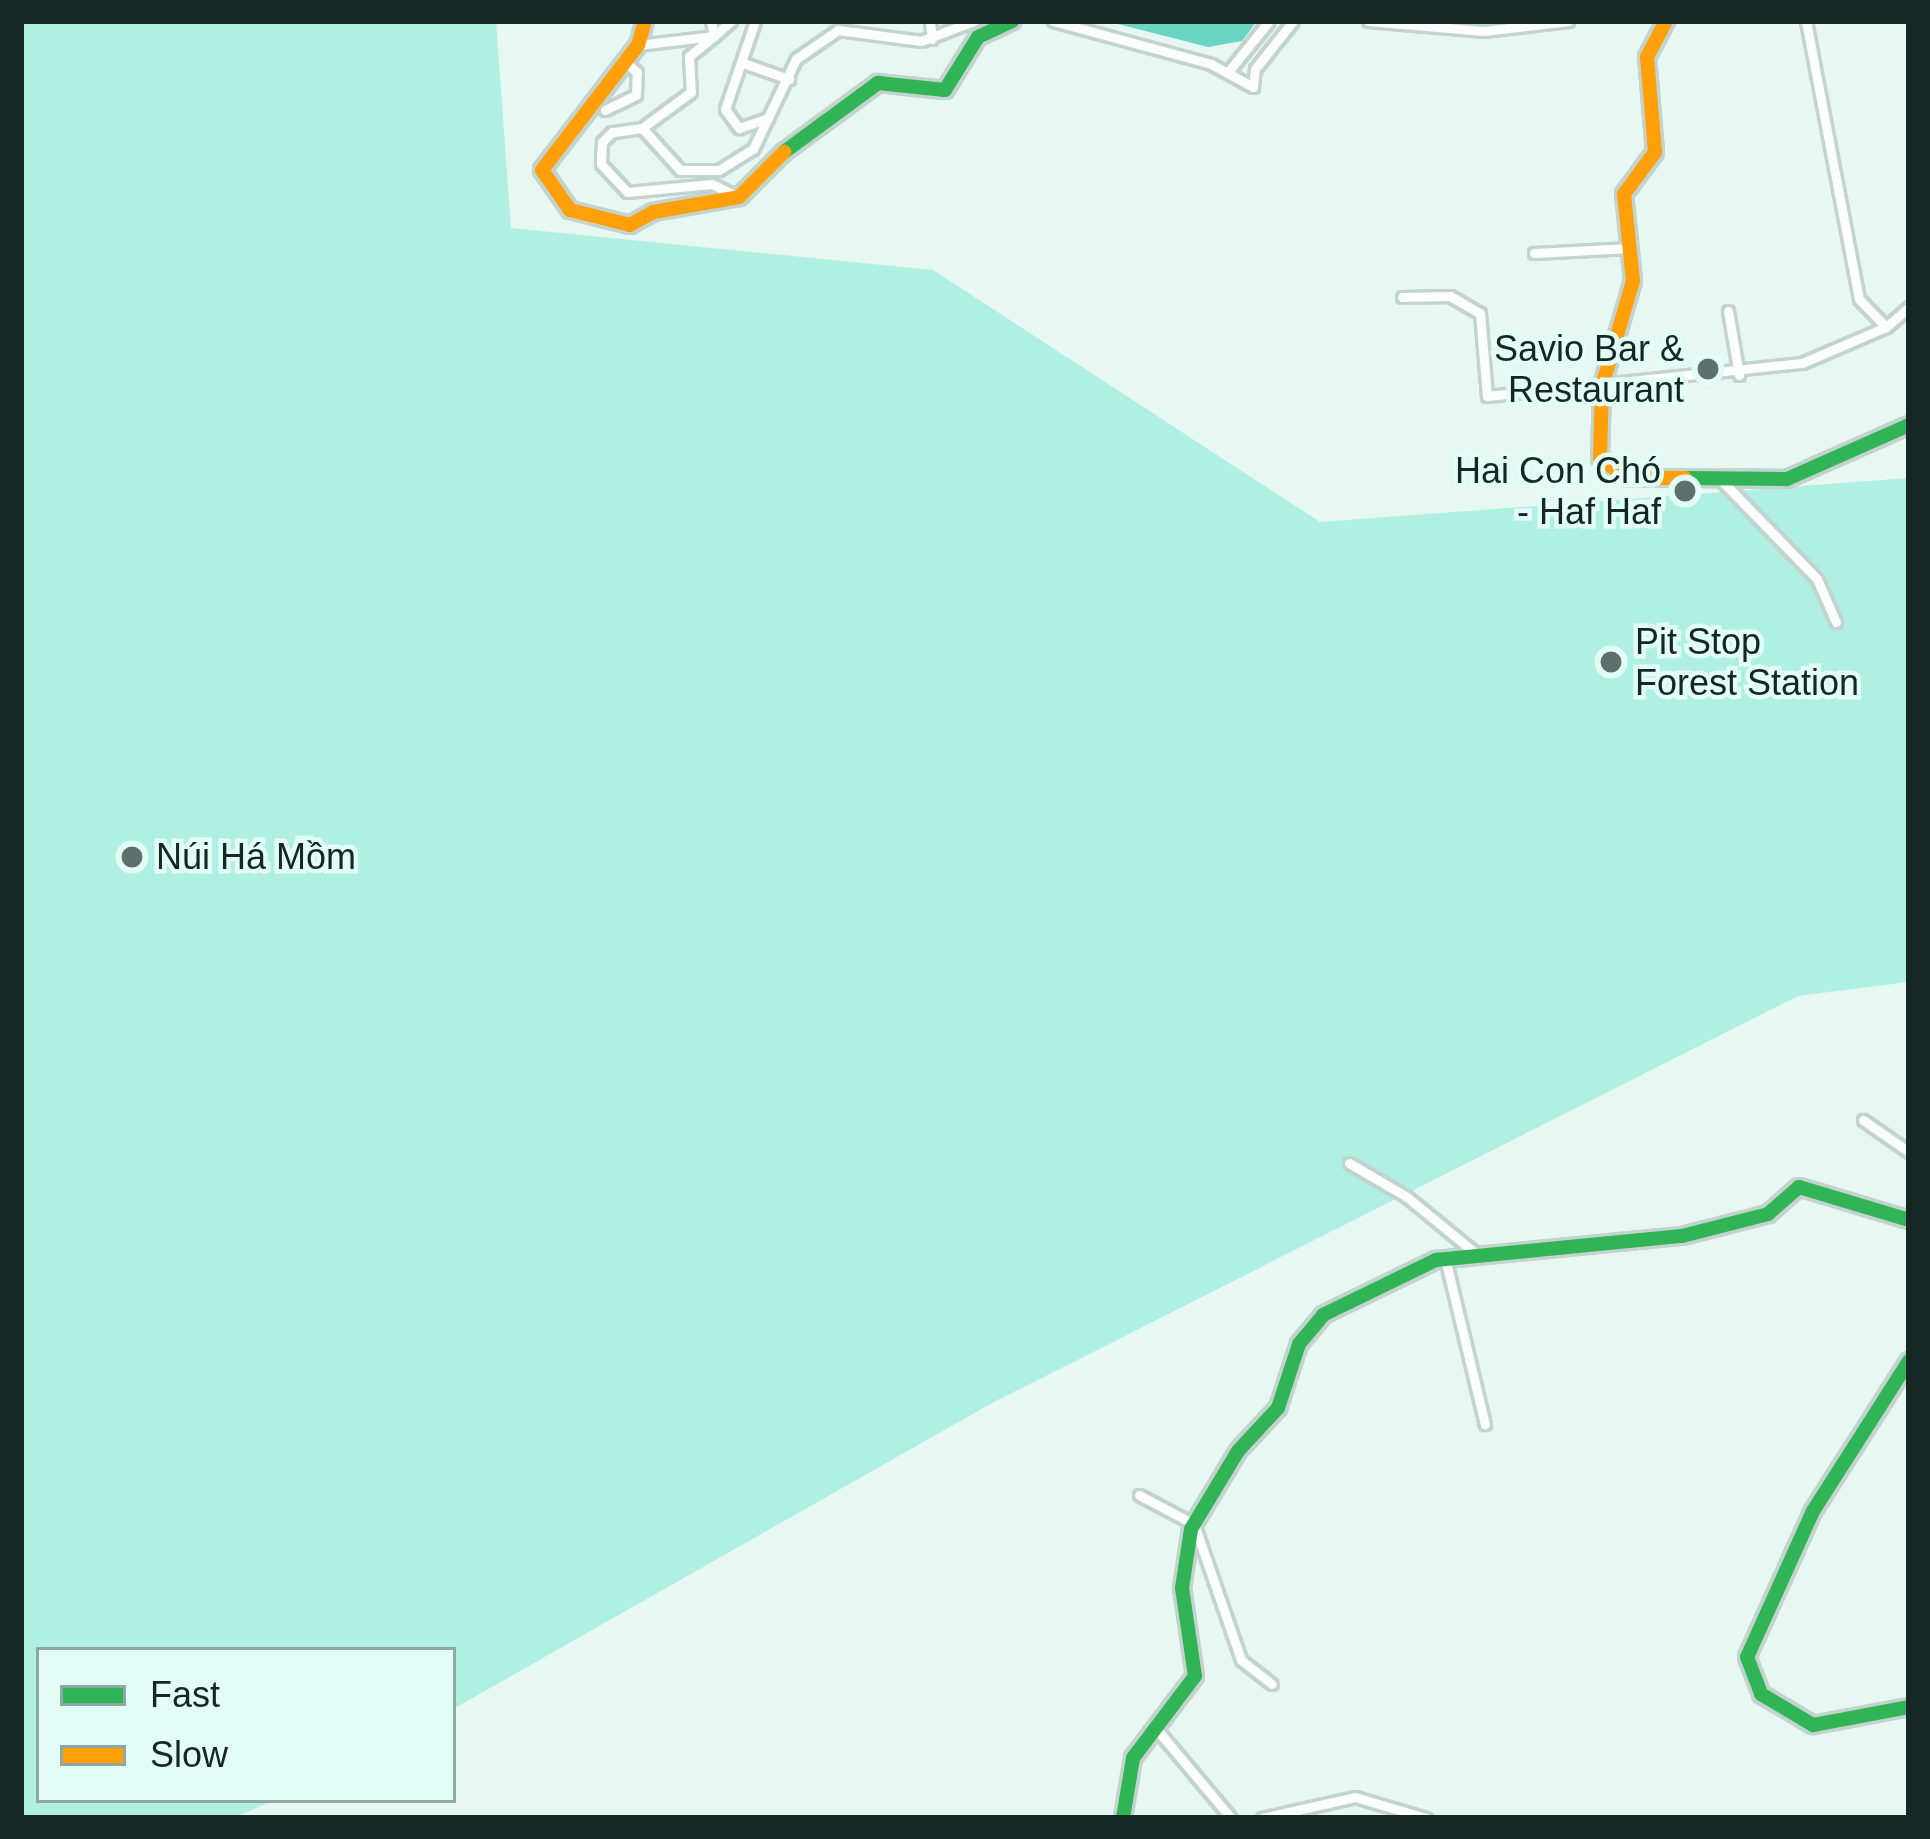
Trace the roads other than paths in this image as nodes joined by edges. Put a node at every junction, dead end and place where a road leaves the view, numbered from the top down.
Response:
1 (645, 21) edge
2 (711, 21) edge
3 (731, 21) edge
4 (754, 21) edge
5 (930, 21) edge
6 (974, 21) edge
7 (1012, 21) edge
8 (1053, 21) edge
9 (1269, 21) edge
10 (1293, 21) edge
11 (1368, 21) edge
12 (1568, 21) edge
13 (1666, 21) edge
14 (1806, 21) edge
15 (839, 25) edge
16 (714, 36) junction
17 (932, 39) junction
18 (638, 45) junction
19 (622, 60) junction
20 (746, 64) junction
21 (1228, 72) junction
22 (789, 79) junction
23 (605, 110) dead end
24 (773, 115) junction
25 (643, 128) junction
26 (739, 196) junction
27 (1630, 248) junction
28 (1534, 253) dead end
29 (1402, 297) dead end
30 (1909, 307) edge
31 (1728, 311) dead end
32 (1886, 327) junction
33 (1739, 375) junction
34 (1602, 386) junction
35 (1909, 425) edge
36 (1723, 482) junction
37 (1836, 622) dead end
38 (1863, 1120) dead end
39 (1909, 1152) edge
40 (1349, 1163) dead end
41 (1909, 1220) edge
42 (1474, 1252) junction
43 (1445, 1258) junction
44 (1908, 1364) edge
45 (1485, 1424) dead end
46 (1139, 1495) dead end
47 (1194, 1524) junction
48 (1272, 1684) dead end
49 (1909, 1707) edge
50 (1154, 1726) junction
51 (1123, 1818) edge
52 (1231, 1818) edge
53 (1262, 1818) edge
54 (1426, 1818) edge

1 - 18 street
2 - 16 street
3 - 16 street
4 - 20 street
5 - 17 street
6 - 17 street
7 - 26 street
8 - 21 street
9 - 21 street
10 - 21 street
11 - 12 street
13 - 27 street
14 - 32 street
15 - 17 street
15 - 22 street
16 - 18 street
16 - 25 street
18 - 19 street
19 - 23 street
19 - 26 street
20 - 22 street
20 - 24 street
22 - 24 street
24 - 25 street
25 - 26 street
27 - 28 street
27 - 34 street
29 - 34 street
30 - 32 street
31 - 33 street
32 - 33 street
33 - 34 street
34 - 36 street
35 - 36 street
36 - 37 street
38 - 39 street
40 - 42 street
41 - 42 street
42 - 43 street
43 - 45 street
43 - 47 street
44 - 49 street
46 - 47 street
47 - 48 street
47 - 50 street
50 - 51 street
50 - 52 street
53 - 54 street

